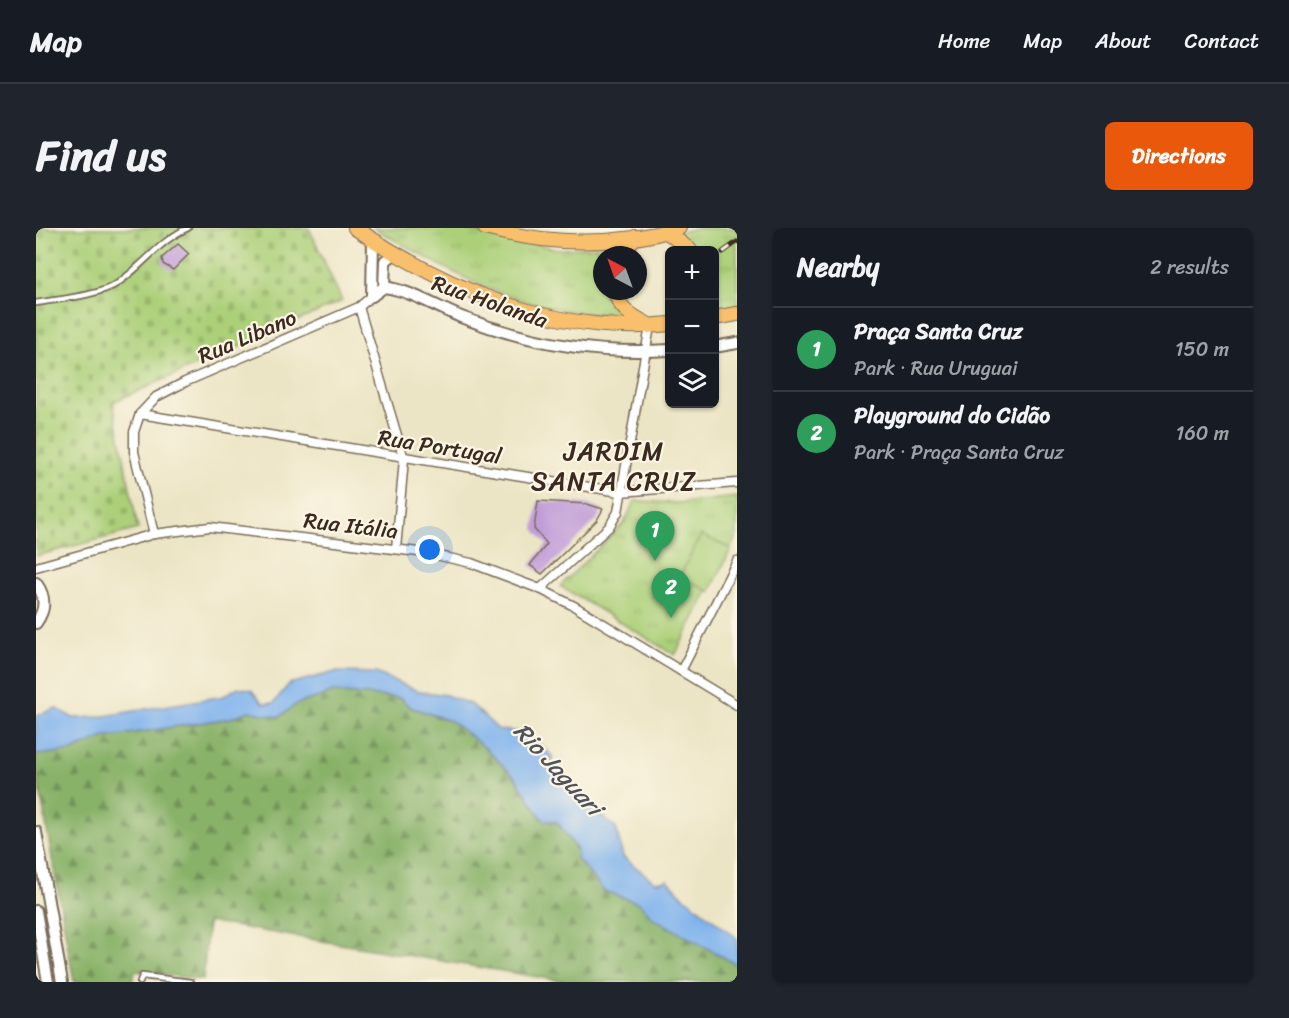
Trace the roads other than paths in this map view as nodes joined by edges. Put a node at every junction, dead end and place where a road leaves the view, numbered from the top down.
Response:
1 (188, 228) edge
2 (355, 228) edge
3 (485, 228) edge
4 (671, 229) edge
5 (638, 233) edge
6 (373, 240) junction
7 (628, 246) edge
8 (686, 246) edge
9 (394, 254) junction
10 (384, 287) junction
11 (372, 296) junction
12 (618, 300) edge
13 (36, 303) edge
14 (359, 307) junction
15 (737, 314) edge
16 (719, 317) edge
17 (665, 324) edge
18 (650, 326) junction
19 (737, 343) edge
20 (719, 346) edge
21 (665, 350) edge
22 (645, 352) junction
23 (140, 414) junction
24 (404, 459) junction
25 (737, 483) edge
26 (620, 492) junction
27 (154, 534) junction
28 (396, 549) junction
29 (737, 561) edge
30 (36, 567) edge
31 (36, 583) edge
32 (540, 589) junction
33 (36, 623) edge
34 (681, 671) junction
35 (737, 705) edge
36 (36, 832) edge
37 (36, 911) edge
38 (48, 982) edge
39 (62, 982) edge
40 (140, 982) edge
41 (190, 982) edge

1 - 13 lane
2 - 6 main road
3 - 5 main road
4 - 5 main road
4 - 8 main road
5 - 7 main road
6 - 9 main road
6 - 11 street
9 - 10 street
9 - 18 main road
10 - 11 street
10 - 22 street, Rua Holanda
11 - 14 street, Rua Libano
12 - 18 main road
14 - 23 street, Rua Libano
14 - 24 street
15 - 16 main road
17 - 18 main road
18 - 22 street
19 - 20 street
21 - 22 street, Rua Holanda
22 - 26 street
23 - 24 street, Rua Portugal
23 - 27 street
24 - 26 street, Rua Portugal
24 - 28 street
25 - 26 street, Rua Portugal
26 - 32 street
27 - 28 street, Rua Itália
27 - 30 street, Rua Itália
28 - 32 street, Rua Itália
29 - 34 street
31 - 33 street
32 - 34 street, Rua Itália
34 - 35 street, Rua Itália
36 - 39 street
37 - 38 street
40 - 41 lane

